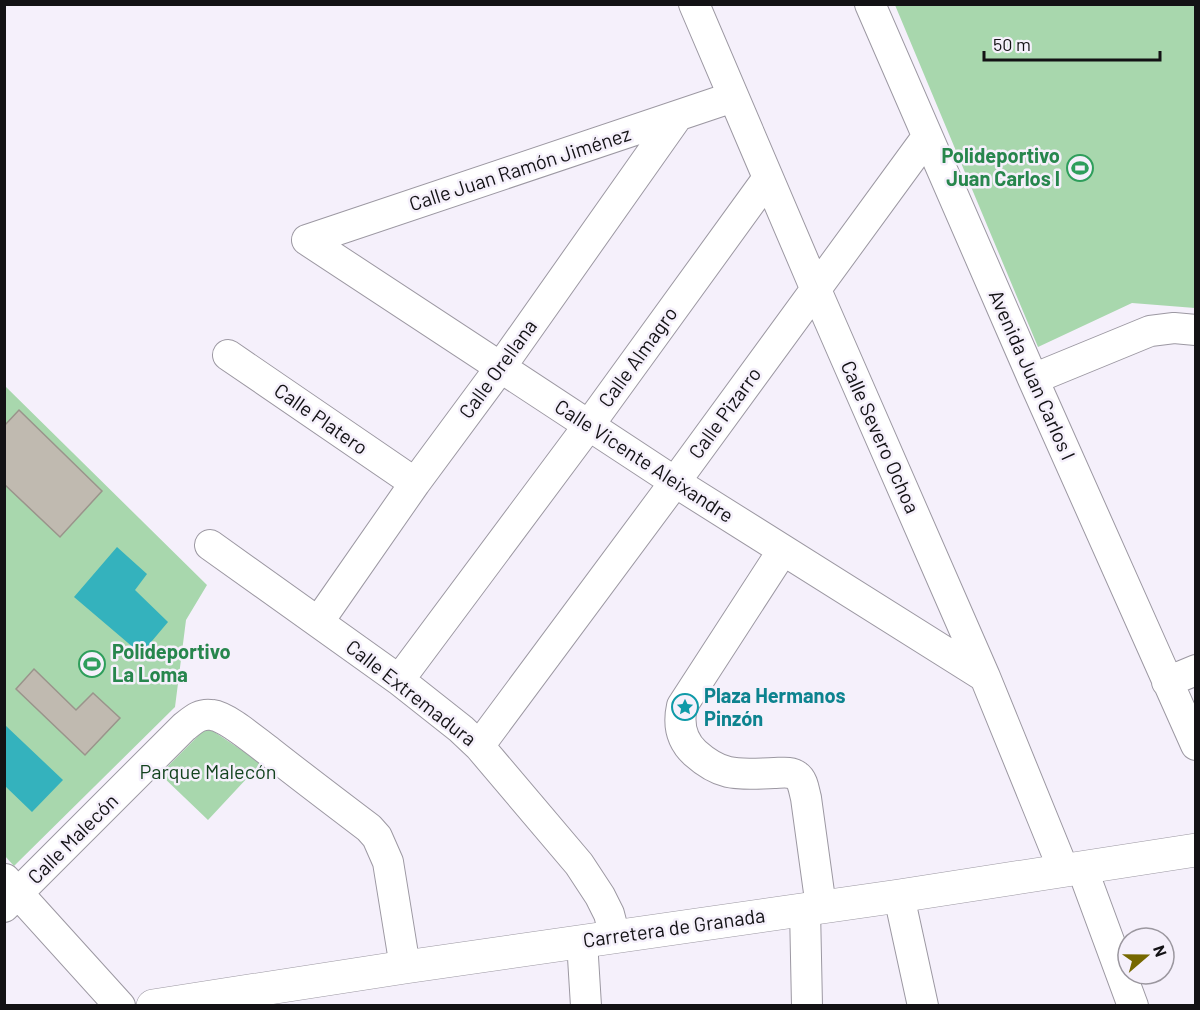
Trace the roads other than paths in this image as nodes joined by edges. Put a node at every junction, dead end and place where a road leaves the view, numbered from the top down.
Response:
1 (694, 4) edge
2 (870, 4) edge
3 (733, 98) junction
4 (677, 117) junction
5 (927, 137) junction
6 (768, 178) junction
7 (307, 240) joint
8 (816, 290) junction
9 (1196, 330) edge
10 (228, 355) dead end
11 (500, 368) junction
12 (1033, 379) junction
13 (588, 425) junction
14 (675, 482) junction
15 (415, 483) junction
16 (210, 545) dead end
17 (783, 550) junction
18 (319, 621) junction
19 (1196, 670) edge
20 (985, 677) junction
21 (399, 680) junction
22 (1167, 682) junction
23 (1196, 745) edge
24 (479, 746) junction
25 (1196, 850) edge
26 (1073, 869) junction
27 (9, 893) edge
28 (899, 896) junction
29 (813, 908) junction
30 (615, 937) junction
31 (582, 942) junction
32 (405, 967) junction
33 (120, 1005) edge
34 (153, 1005) edge
35 (586, 1005) edge
36 (807, 1005) edge
37 (923, 1005) edge
38 (1133, 1005) edge

1 - 3 street, Calle Severo Ochoa
2 - 5 street, Avenida Juan Carlos I
3 - 4 street, Calle Juan Ramón Jiménez
3 - 6 street, Calle Severo Ochoa
4 - 7 street, Calle Juan Ramón Jiménez
4 - 11 street, Calle Orellana
5 - 8 street, Calle Pizarro
5 - 12 street, Avenida Juan Carlos I
6 - 8 street, Calle Severo Ochoa
6 - 13 street, Calle Almagro
7 - 11 street, Calle Vicente Aleixandre
8 - 14 street, Calle Pizarro
8 - 20 street, Calle Severo Ochoa
9 - 12 street
10 - 15 street, Calle Platero
11 - 13 street, Calle Vicente Aleixandre
11 - 15 street, Calle Orellana
12 - 22 street, Avenida Juan Carlos I
13 - 14 street, Calle Vicente Aleixandre
13 - 21 street, Calle Almagro
14 - 17 street, Calle Vicente Aleixandre
14 - 24 street, Calle Pizarro
15 - 18 street, Calle Orellana
16 - 18 street, Calle Extremadura
17 - 20 street, Calle Vicente Aleixandre
17 - 29 street
18 - 21 street, Calle Extremadura
19 - 22 street
20 - 26 street, Calle Severo Ochoa
21 - 24 street, Calle Extremadura
22 - 23 street, Avenida Juan Carlos I
24 - 30 street, Calle Extremadura
25 - 26 main road, Carretera de Granada
26 - 28 main road, Carretera de Granada
26 - 38 street, Calle Severo Ochoa
27 - 32 street, Calle Malecón
27 - 33 street
28 - 29 main road, Carretera de Granada
28 - 37 street
29 - 30 main road, Carretera de Granada
29 - 36 street
30 - 31 main road, Carretera de Granada
31 - 32 main road, Carretera de Granada
31 - 35 street
32 - 34 main road, Carretera de Granada

